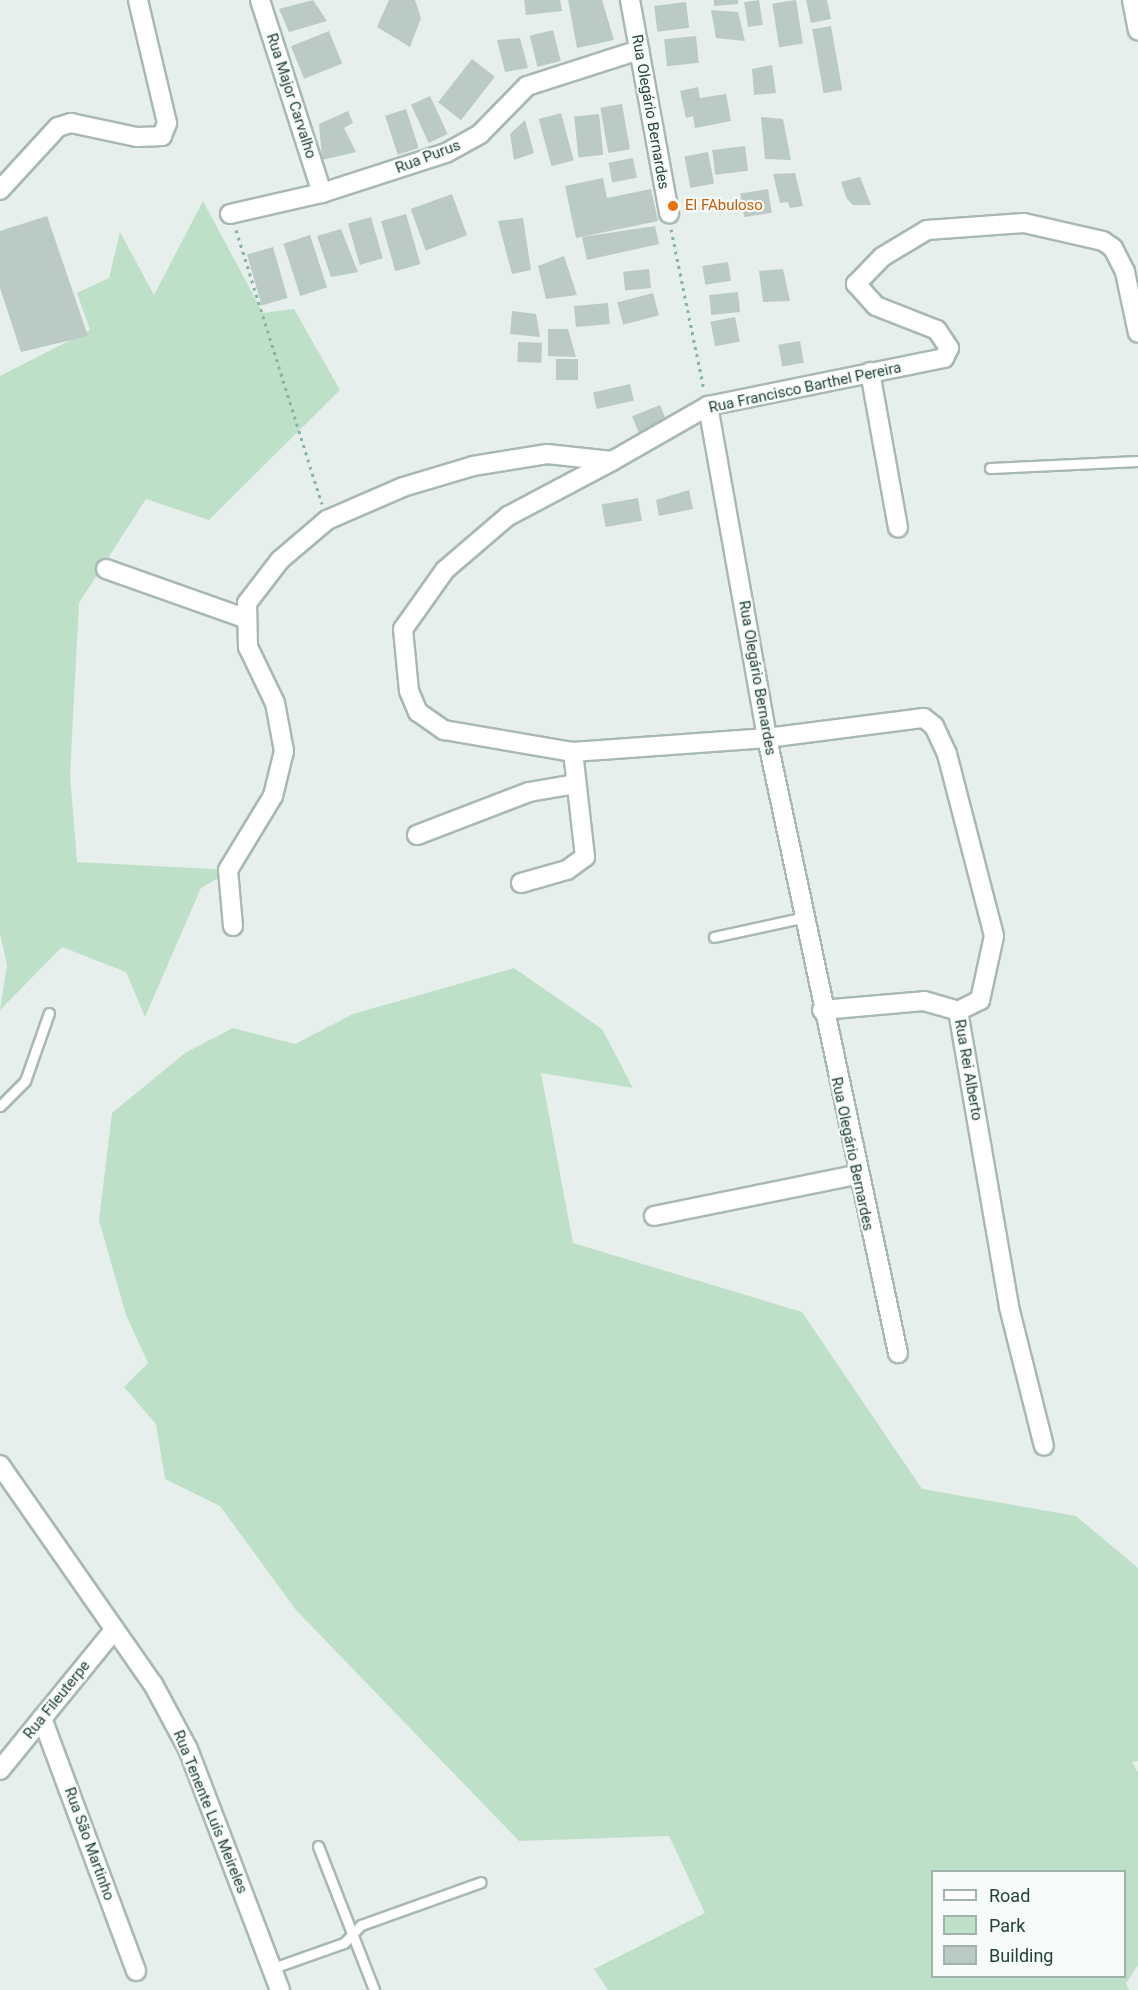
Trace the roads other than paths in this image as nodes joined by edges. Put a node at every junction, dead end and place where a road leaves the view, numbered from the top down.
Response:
1 (138, 0) edge
2 (260, 0) edge
3 (630, 0) edge
4 (1132, 0) edge
5 (1138, 30) edge
6 (639, 50) junction
7 (0, 190) edge
8 (322, 193) junction
9 (669, 213) road end
10 (231, 214) road end
11 (1138, 333) edge
12 (870, 372) junction
13 (708, 406) junction
14 (612, 461) junction
15 (1138, 461) edge
16 (990, 468) dead end
17 (898, 528) dead end
18 (106, 569) dead end
19 (244, 618) junction
20 (924, 718) joint
21 (767, 738) junction
22 (573, 752) junction
23 (576, 784) junction
24 (417, 835) dead end
25 (521, 883) dead end
26 (806, 917) junction
27 (233, 926) dead end
28 (714, 937) dead end
29 (822, 1010) junction
30 (958, 1011) junction
31 (49, 1013) dead end
32 (0, 1106) edge
33 (856, 1175) junction
34 (654, 1216) dead end
35 (898, 1353) dead end
36 (1044, 1446) dead end
37 (0, 1466) edge
38 (114, 1630) junction
39 (42, 1718) junction
40 (0, 1770) edge
41 (318, 1846) dead end
42 (481, 1882) dead end
43 (354, 1936) junction
44 (273, 1968) junction
45 (136, 1971) dead end
46 (280, 1990) edge
47 (374, 1990) edge

1 - 7 street
2 - 8 street, Rua Major Carvalho
3 - 6 street, Rua Olegário Bernardes
4 - 5 street
6 - 8 street, Rua Purus
6 - 9 street, Rua Olegário Bernardes
8 - 10 street, Rua Purus
11 - 12 street, Rua Francisco Barthel Pereira
12 - 13 street, Rua Francisco Barthel Pereira
12 - 17 street
13 - 14 street, Rua Francisco Barthel Pereira
13 - 21 street, Rua Olegário Bernardes
14 - 19 street
14 - 22 street, Rua Francisco Barthel Pereira
15 - 16 lane
18 - 19 street
19 - 27 street
20 - 21 street, Rua Francisco Barthel Pereira
20 - 30 street, Rua Rei Alberto
21 - 22 street, Rua Francisco Barthel Pereira
21 - 26 street, Rua Olegário Bernardes
22 - 23 street
23 - 24 street
23 - 25 street
26 - 28 lane
26 - 29 street, Rua Olegário Bernardes
29 - 30 street
29 - 33 street, Rua Olegário Bernardes
30 - 36 street, Rua Rei Alberto
31 - 32 lane
33 - 34 street
33 - 35 street, Rua Olegário Bernardes
37 - 38 street, Rua Tenente Luís Meireles
38 - 39 street, Rua Fileuterpe
38 - 44 street, Rua Tenente Luís Meireles
39 - 40 street, Rua Fileuterpe
39 - 45 street, Rua São Martinho
41 - 43 lane
42 - 43 lane
43 - 44 lane
43 - 47 lane
44 - 46 street, Rua Tenente Luís Meireles

